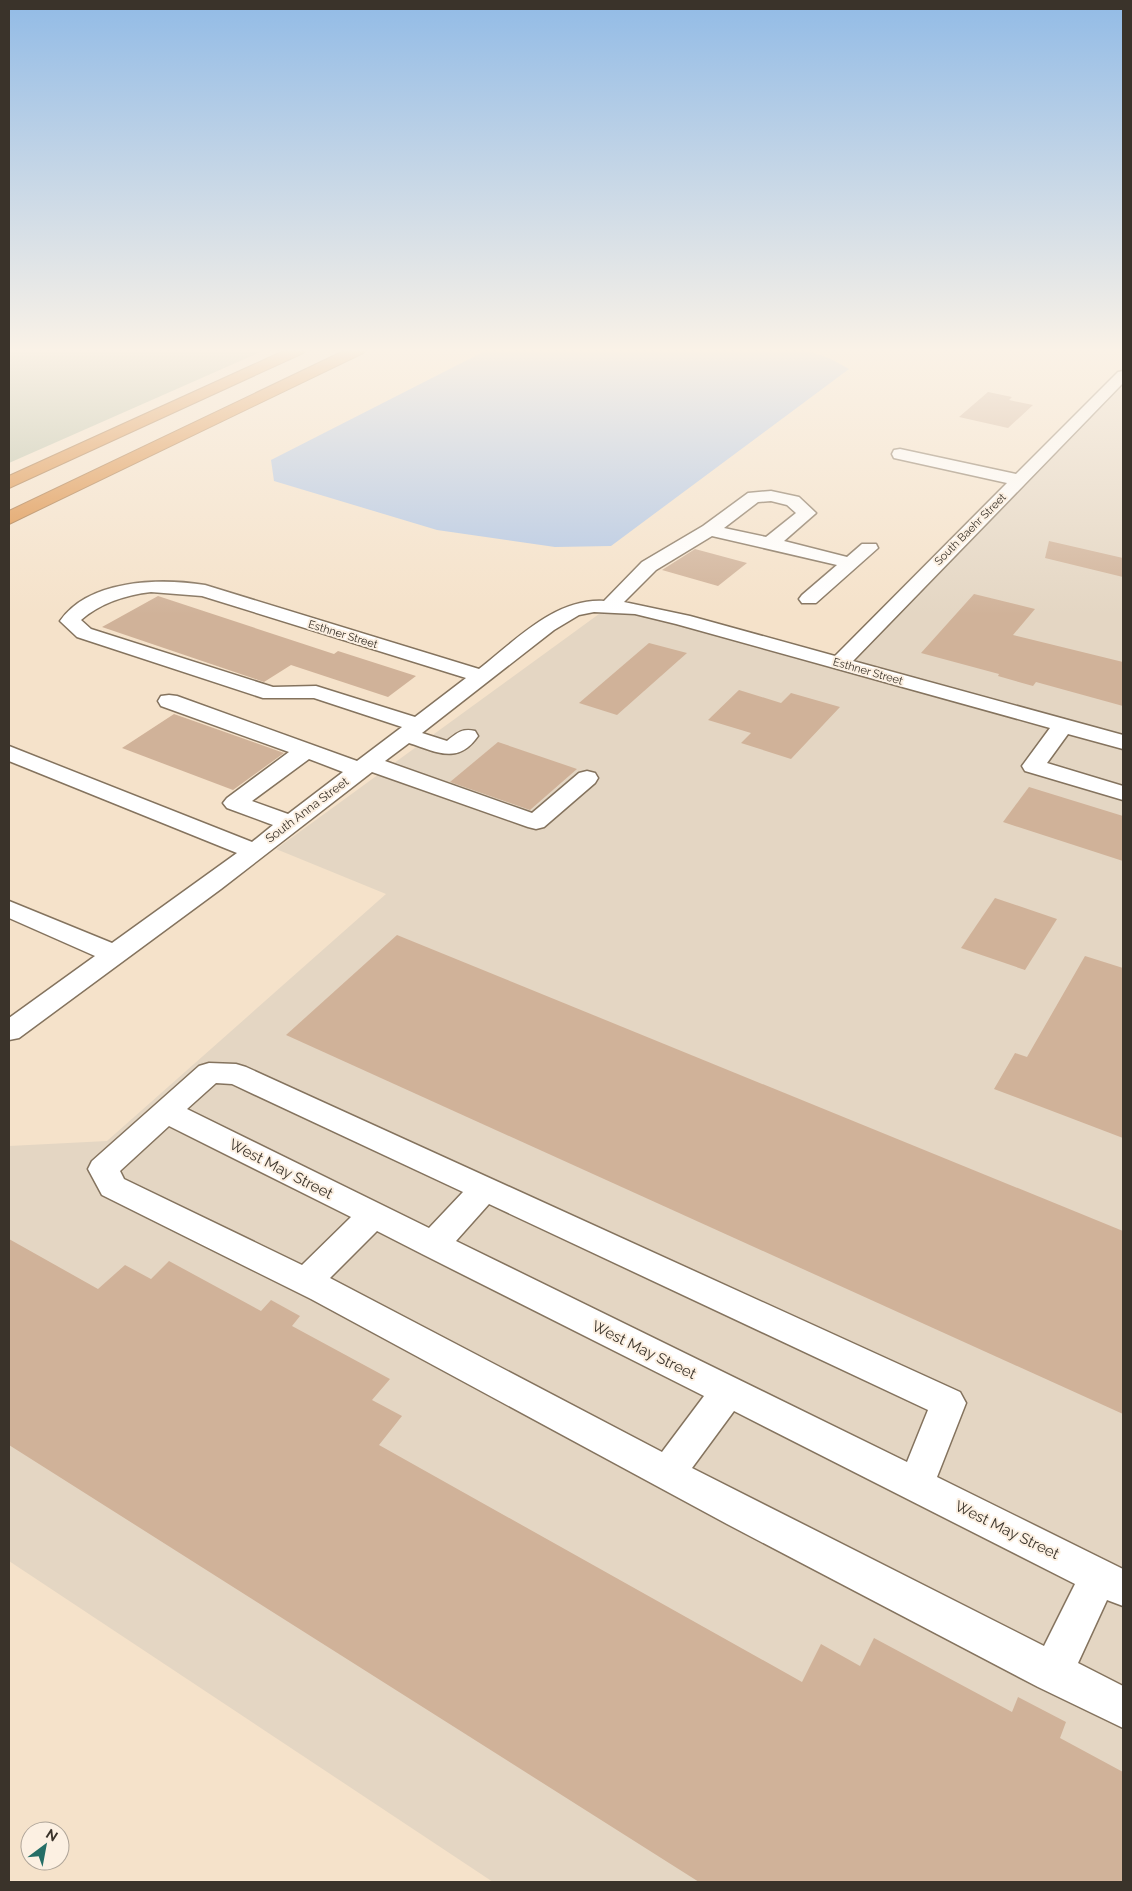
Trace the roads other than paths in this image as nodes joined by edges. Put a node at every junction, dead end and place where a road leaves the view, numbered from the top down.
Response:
1 (108, 438) edge
2 (175, 438) edge
3 (1060, 438) edge
4 (900, 454) dead end
5 (1019, 480) junction
6 (9, 484) edge
7 (9, 518) edge
8 (708, 530) junction
9 (770, 543) junction
10 (869, 548) dead end
11 (850, 563) junction
12 (810, 599) dead end
13 (610, 606) junction
14 (839, 663) junction
15 (482, 676) junction
16 (169, 701) dead end
17 (1063, 726) junction
18 (411, 730) junction
19 (1123, 742) edge
20 (306, 750) junction
21 (9, 753) edge
22 (364, 766) junction
23 (425, 769) dead end
24 (587, 778) dead end
25 (1123, 793) edge
26 (289, 823) junction
27 (253, 851) junction
28 (9, 909) edge
29 (114, 954) junction
30 (9, 1031) edge
31 (165, 1111) junction
32 (484, 1190) junction
33 (373, 1215) junction
34 (433, 1245) junction
35 (306, 1281) junction
36 (728, 1392) junction
37 (667, 1474) junction
38 (916, 1485) junction
39 (1111, 1582) edge
40 (1052, 1673) junction
41 (1123, 1708) edge

1 - 6 highway
2 - 7 highway
3 - 5 street, South Baehr Street
4 - 5 street
5 - 14 street, South Baehr Street
8 - 9 street
8 - 9 street
8 - 13 street
9 - 11 street
10 - 11 street
11 - 12 street
13 - 14 street, Esthner Street
13 - 15 street, South Anna Street
14 - 17 street, Esthner Street
15 - 18 street, South Anna Street
15 - 18 street, Esthner Street
16 - 20 street
17 - 19 street, Esthner Street
17 - 25 street
18 - 22 street, South Anna Street
18 - 23 street
20 - 22 street
20 - 26 street
21 - 27 street
22 - 24 street
22 - 26 street, South Anna Street
26 - 27 street, South Anna Street
27 - 29 street, South Anna Street
28 - 29 street
29 - 30 street, South Anna Street
31 - 32 street
31 - 33 street, West May Street
31 - 35 street
32 - 34 street
32 - 38 street
33 - 34 street, West May Street
33 - 35 street
34 - 36 street, West May Street
35 - 37 street
36 - 37 street
36 - 38 street, West May Street
37 - 40 street
38 - 39 street, West May Street
39 - 40 street
40 - 41 street

